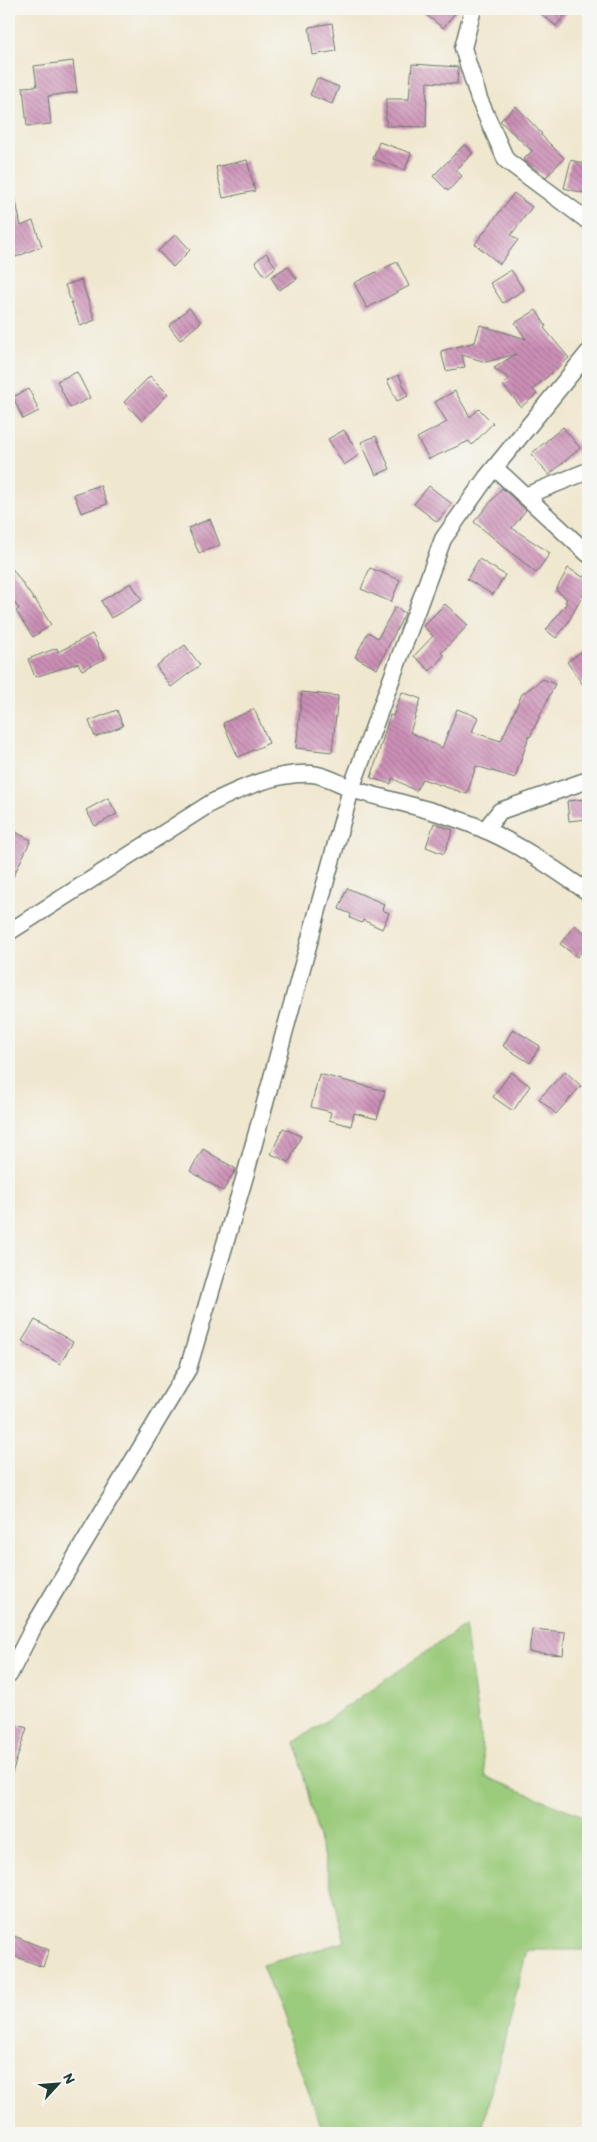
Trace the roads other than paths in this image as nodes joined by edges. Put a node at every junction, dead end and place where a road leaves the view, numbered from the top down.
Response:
1 (473, 9) edge
2 (588, 222) edge
3 (588, 353) edge
4 (494, 468) junction
5 (588, 471) edge
6 (525, 496) junction
7 (588, 554) edge
8 (588, 780) edge
9 (351, 789) junction
10 (485, 830) junction
11 (588, 892) edge
12 (9, 932) edge
13 (9, 1675) edge

1 - 2 street
3 - 4 street
4 - 6 street
4 - 9 street
5 - 6 street
6 - 7 street
8 - 10 street
9 - 10 street
9 - 12 street
9 - 13 street
10 - 11 street

